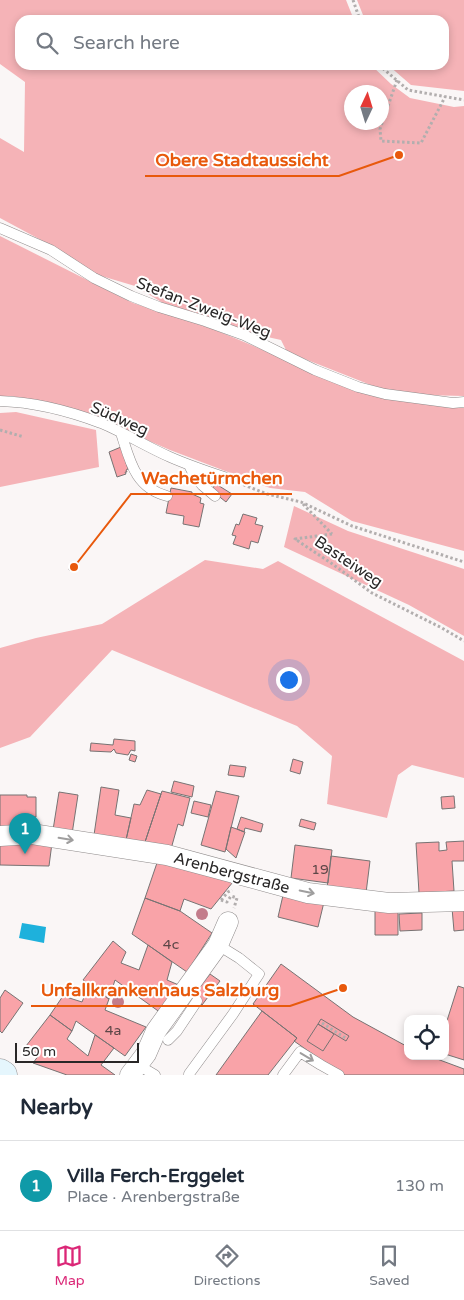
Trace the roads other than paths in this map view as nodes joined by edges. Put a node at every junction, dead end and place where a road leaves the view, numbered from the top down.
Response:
1 (0, 228) edge
2 (0, 401) edge
3 (464, 402) edge
4 (121, 433) junction
5 (189, 465) junction
6 (224, 477) road end
7 (167, 496) dead end
8 (215, 496) dead end
9 (0, 836) edge
10 (464, 901) edge
11 (228, 922) dead end
12 (218, 945) junction
13 (197, 1001) dead end
14 (168, 1040) joint
15 (138, 1064) edge
16 (0, 1072) edge
17 (189, 1074) dead end
18 (3, 1075) edge
19 (155, 1075) edge
20 (283, 1075) edge
21 (339, 1075) edge

1 - 3 lane, Stefan-Zweig-Weg
2 - 4 lane, Südweg
4 - 5 lane, Südweg
4 - 7 lane
5 - 6 lane, Südweg
5 - 8 lane
9 -> 10 street, Arenbergstraße
11 - 12 street
12 - 15 street
12 - 17 lane
13 - 14 lane
14 - 15 street
15 - 19 lane
16 - 18 main road
20 -> 21 lane

